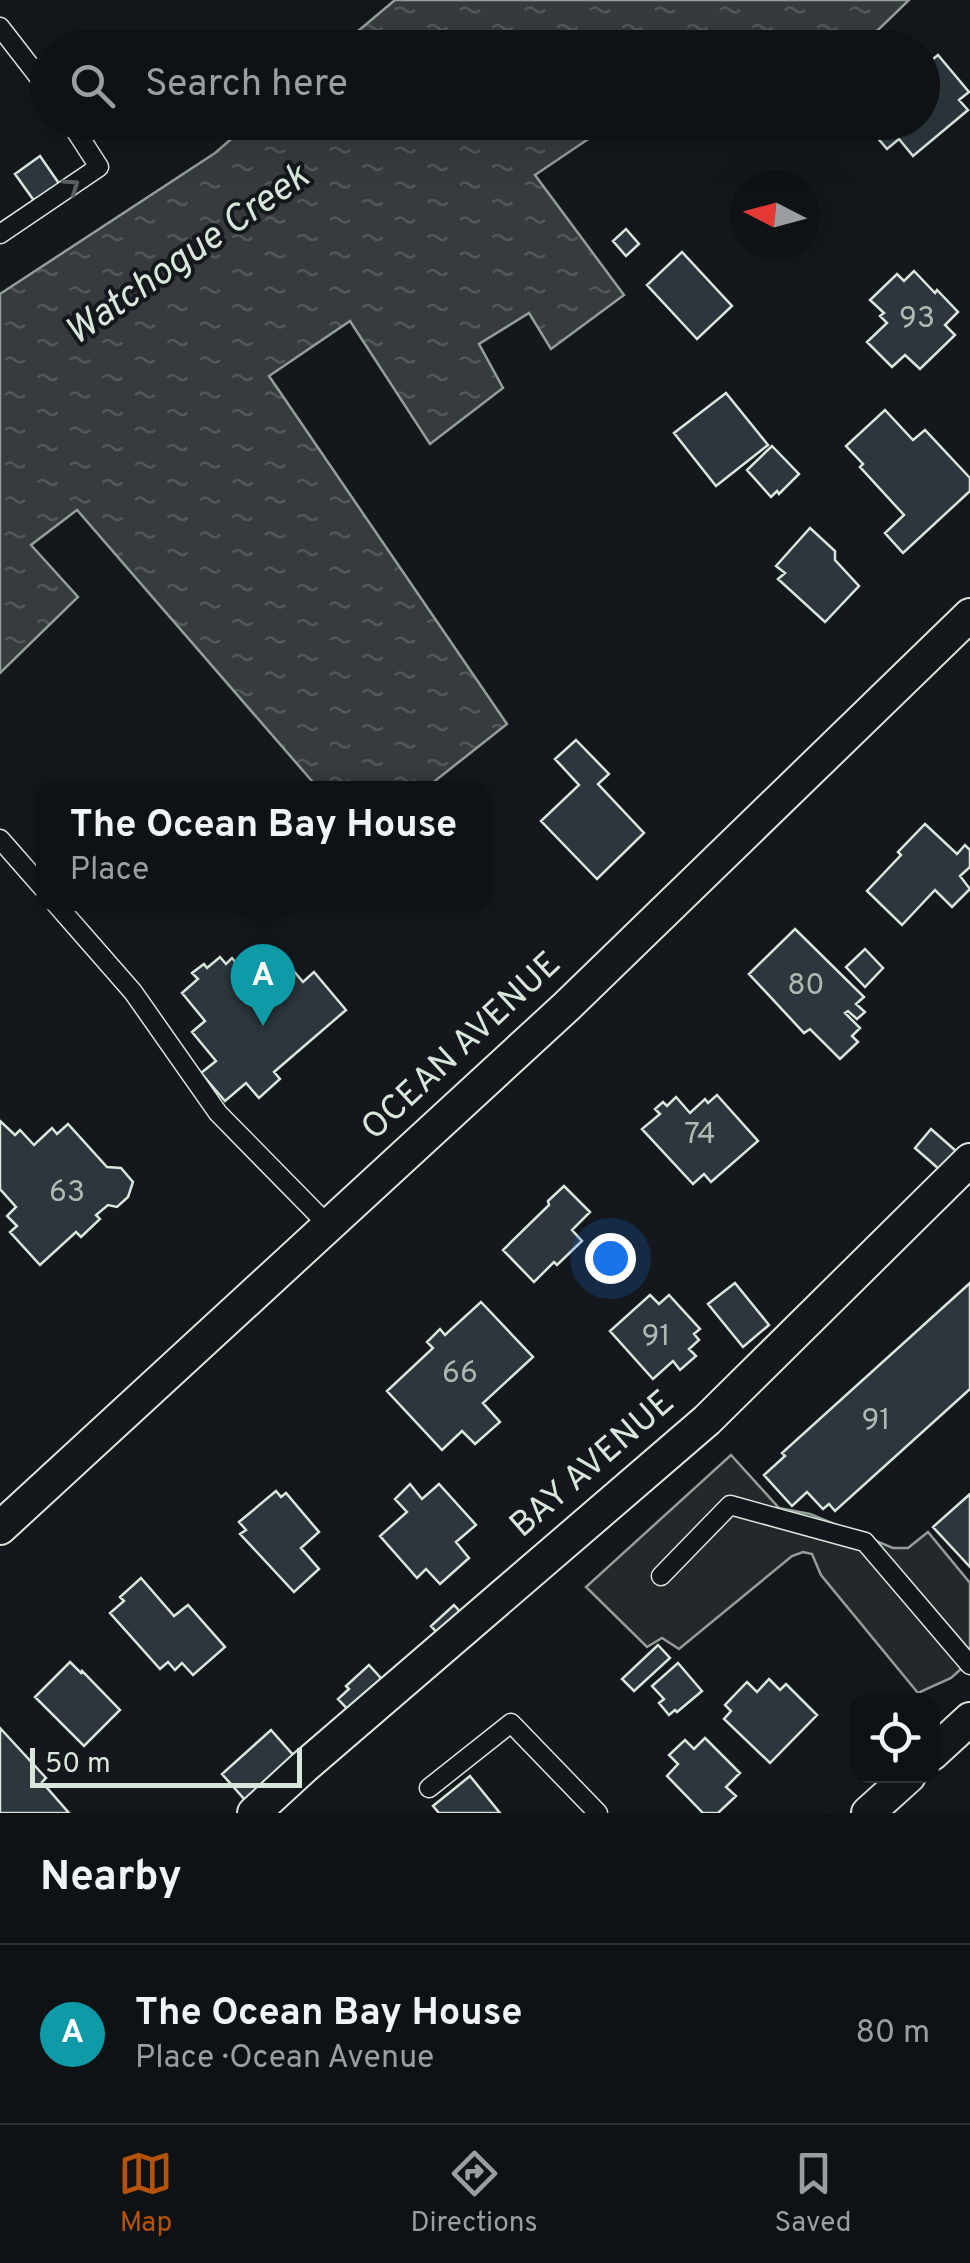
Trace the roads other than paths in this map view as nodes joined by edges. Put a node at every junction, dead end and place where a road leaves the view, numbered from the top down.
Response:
1 (0, 27) edge
2 (30, 65) edge
3 (82, 140) edge
4 (0, 234) edge
5 (970, 615) edge
6 (0, 839) edge
7 (36, 880) edge
8 (62, 911) edge
9 (970, 1160) edge
10 (328, 1226) junction
11 (0, 1528) edge
12 (661, 1576) dead end
13 (970, 1665) edge
14 (970, 1719) edge
15 (940, 1747) edge
16 (901, 1783) edge
17 (429, 1788) dead end
18 (254, 1813) edge
19 (598, 1813) edge
20 (868, 1813) edge

1 - 2 lane
4 -> 3 lane
5 - 10 street, OCEAN AVENUE
6 - 7 lane
8 - 10 lane
9 - 18 street, BAY AVENUE
10 - 11 street, OCEAN AVENUE
12 - 13 lane
14 - 15 street
16 - 20 street
17 - 19 lane

